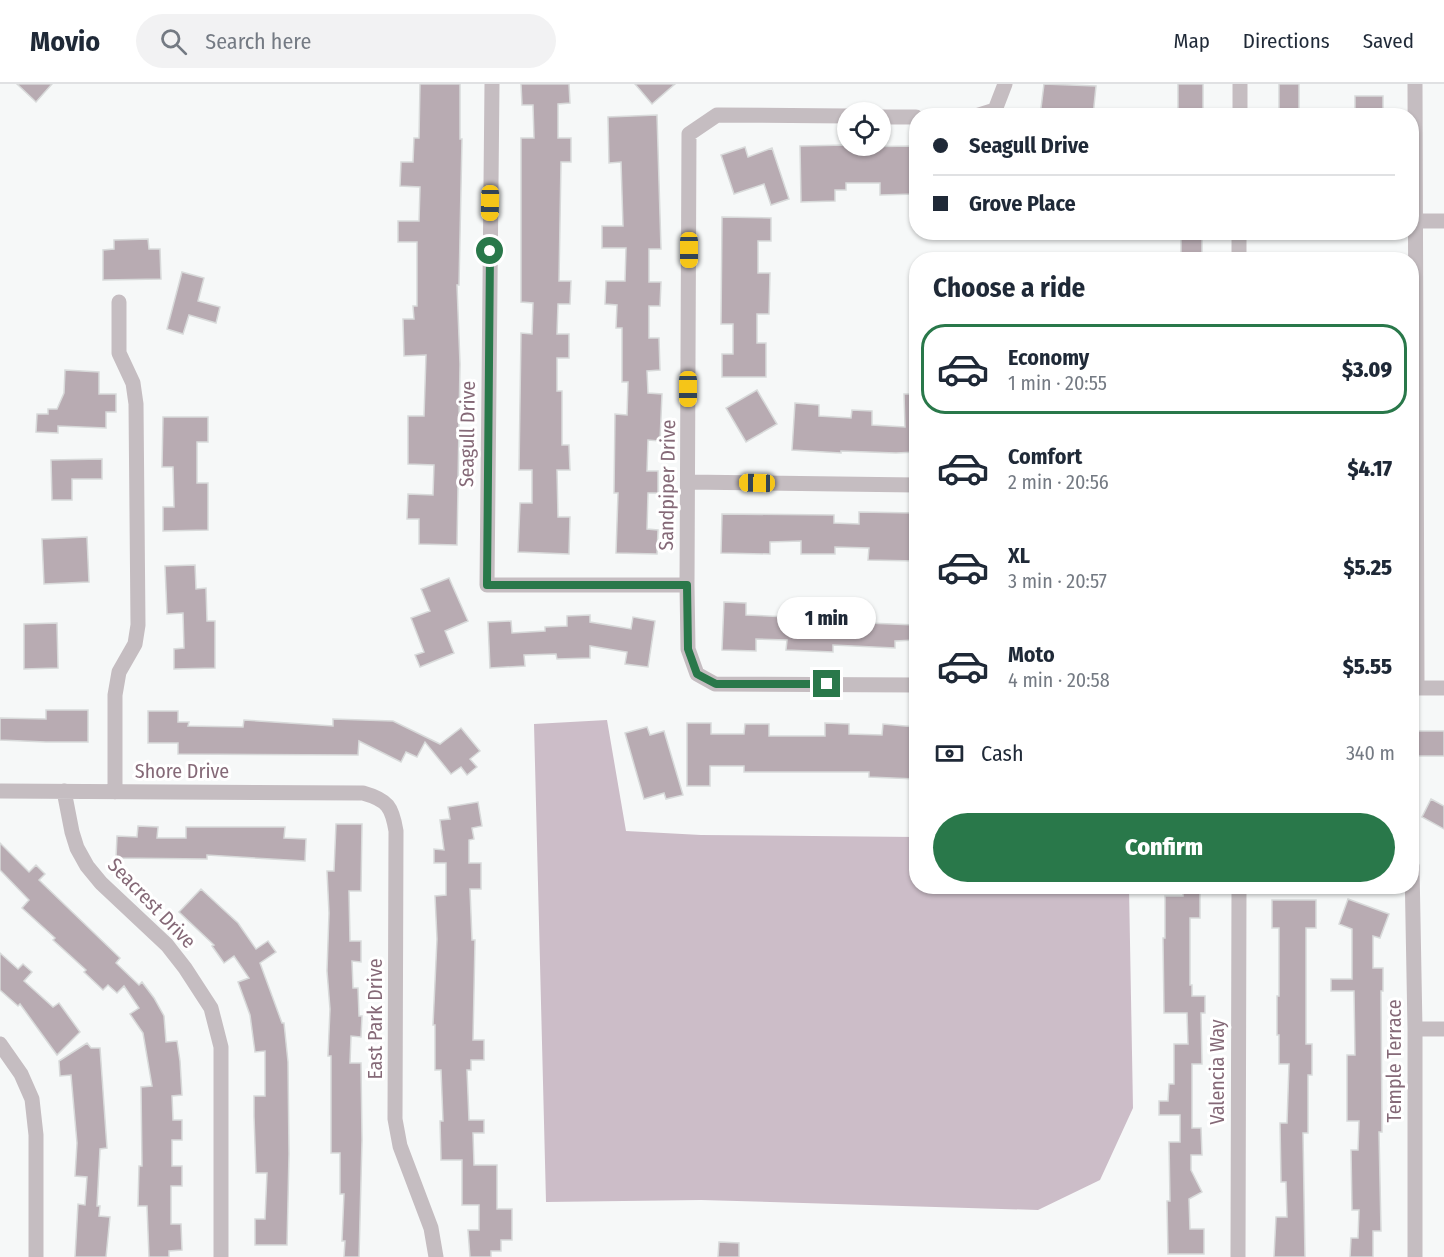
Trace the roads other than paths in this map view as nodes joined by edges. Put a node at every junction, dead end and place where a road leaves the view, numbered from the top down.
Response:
1 (492, 84) edge
2 (1005, 84) edge
3 (1240, 84) edge
4 (1415, 84) edge
5 (996, 108) edge
6 (1240, 108) edge
7 (1415, 108) edge
8 (837, 116) edge
9 (891, 117) edge
10 (909, 117) edge
11 (1419, 221) edge
12 (1444, 221) edge
13 (119, 303) dead end
14 (688, 482) junction
15 (909, 485) edge
16 (687, 585) junction
17 (909, 685) edge
18 (1419, 688) edge
19 (1444, 688) edge
20 (0, 791) edge
21 (64, 791) junction
22 (115, 792) junction
23 (363, 793) joint
24 (1239, 894) edge
25 (1413, 894) edge
26 (1415, 1029) junction
27 (1444, 1029) edge
28 (0, 1044) edge
29 (36, 1257) edge
30 (221, 1257) edge
31 (436, 1257) edge
32 (1238, 1257) edge
33 (1415, 1257) edge

1 - 16 street, Seagull Drive
2 - 5 street
3 - 6 street
4 - 7 street
8 - 14 street, Sandpiper Drive
9 - 10 street
11 - 12 street
13 - 22 street
14 - 15 street
14 - 16 street, Sandpiper Drive
16 - 17 street, Sandpiper Drive
18 - 19 street
20 - 21 street, Shore Drive
21 - 22 street, Shore Drive
21 - 30 street, Seacrest Drive
22 - 23 street, Shore Drive
23 - 31 street, East Park Drive
24 - 32 street, Valencia Way
25 - 26 street, Temple Terrace
26 - 27 street
26 - 33 street, Temple Terrace
28 - 29 street

